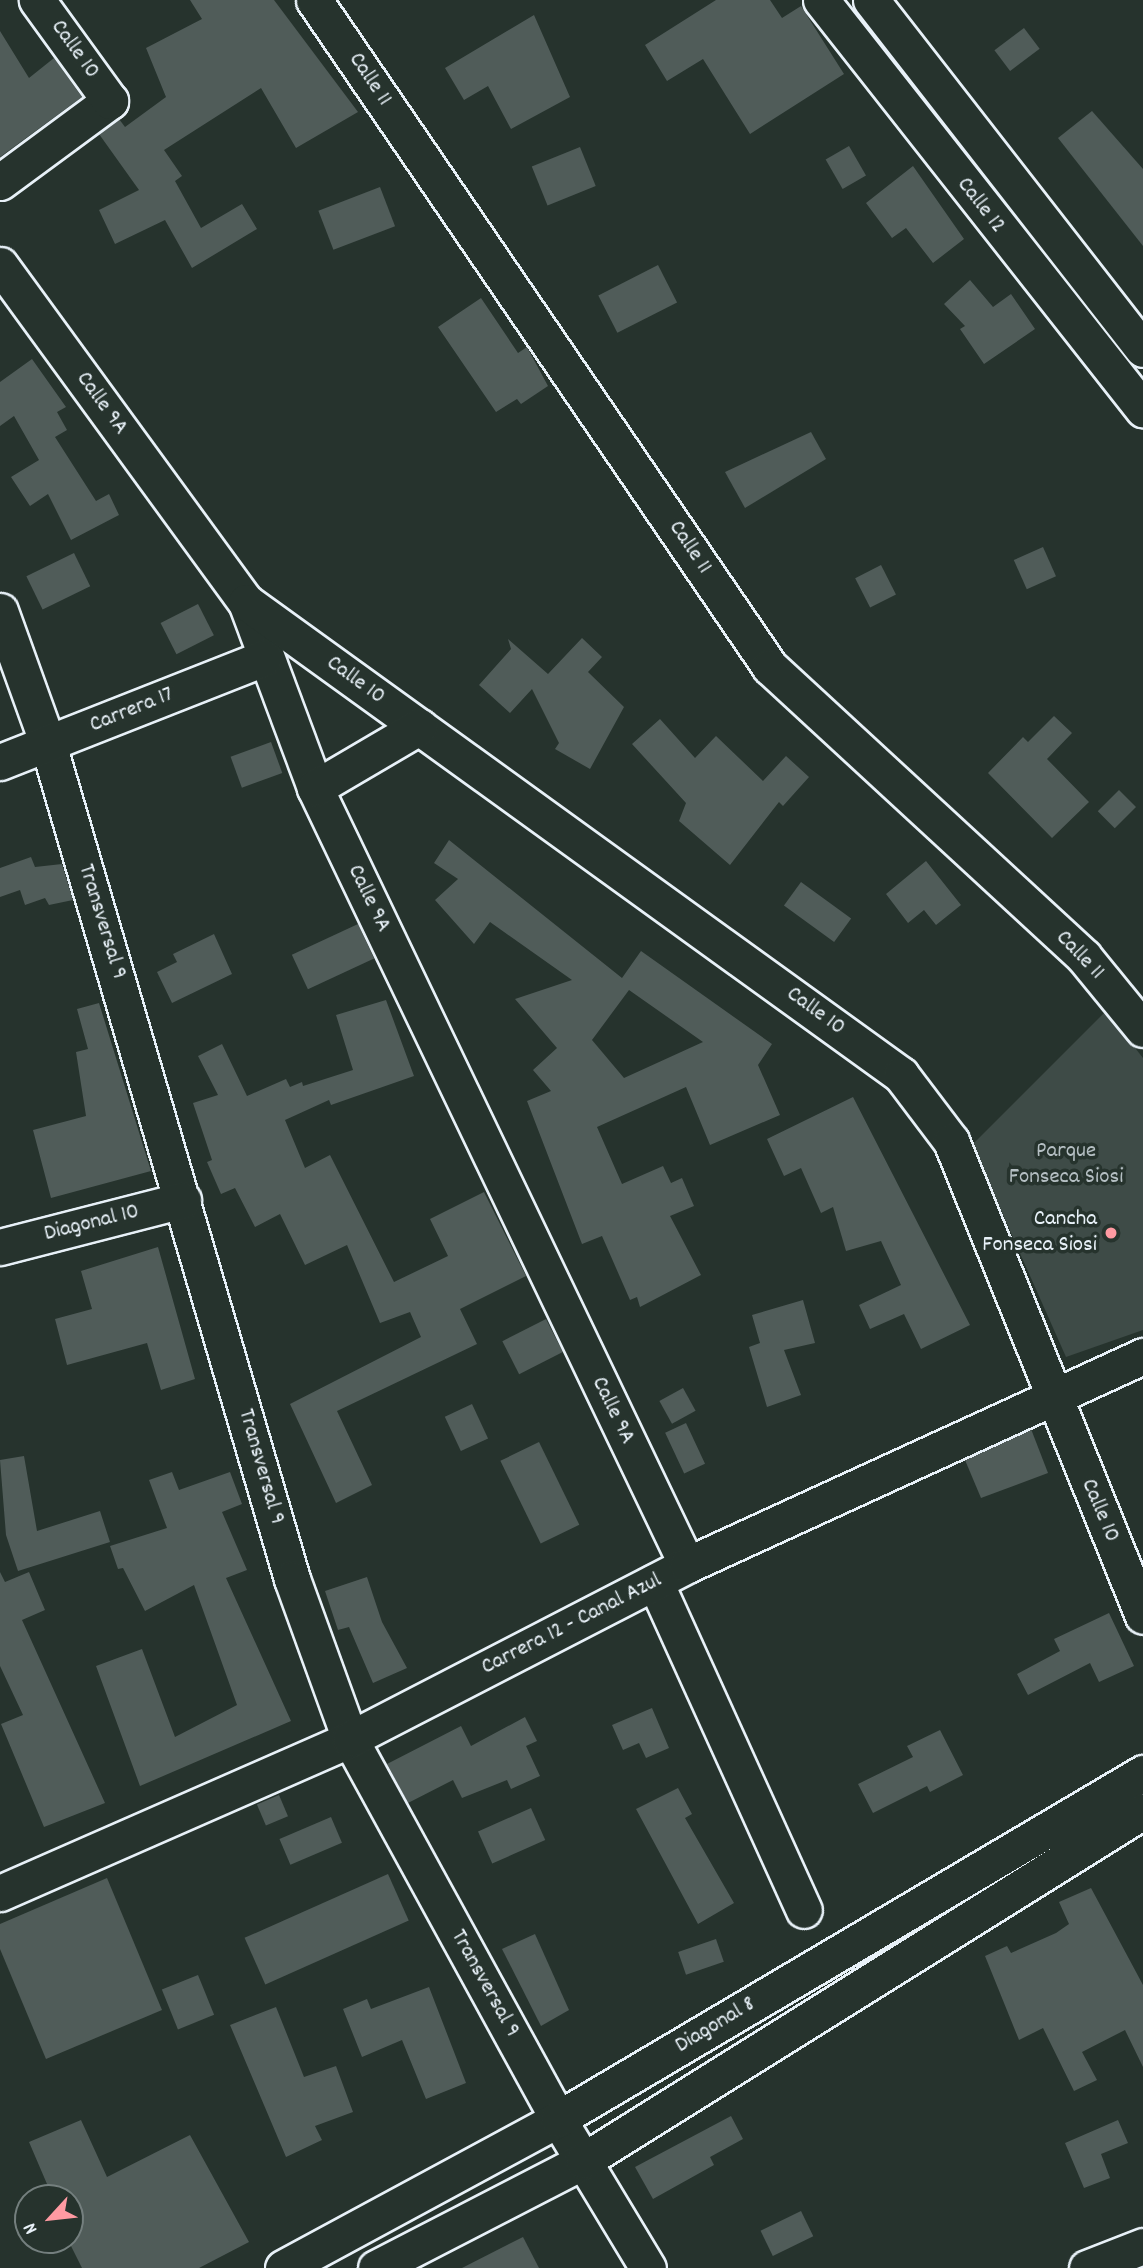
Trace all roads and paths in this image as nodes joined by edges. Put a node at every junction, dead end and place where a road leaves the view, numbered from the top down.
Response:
1 (37, 0) edge
2 (314, 0) edge
3 (821, 0) edge
4 (871, 0) edge
5 (0, 182) edge
6 (0, 265) edge
7 (1143, 349) edge
8 (1143, 409) edge
9 (246, 602) junction
10 (0, 611) edge
11 (264, 658) junction
12 (419, 727) junction
13 (48, 744) junction
14 (0, 762) edge
15 (315, 788) junction
16 (1143, 1029) edge
17 (183, 1200) junction
18 (0, 1247) edge
19 (1143, 1356) edge
20 (1050, 1394) junction
21 (687, 1566) junction
22 (655, 1581) junction
23 (1143, 1616) edge
24 (350, 1739) junction
25 (1143, 1773) edge
26 (1143, 1811) edge
27 (0, 1893) edge
28 (804, 1910) dead end
29 (558, 2119) junction
30 (583, 2161) junction
31 (1143, 2246) edge
32 (283, 2268) edge
33 (376, 2268) edge
34 (648, 2268) edge
35 (1087, 2268) edge

1 - 5 street, Calle 10
2 - 16 street, Calle 11
3 - 8 street, Calle 12
4 - 7 street, Calle 12
6 - 9 street, Calle 9A
9 - 11 street, Calle 9A
9 - 12 street, Calle 10
10 - 13 street, Transversal 9
11 - 13 street, Carrera 17
11 - 15 street, Calle 9A
12 - 15 street
12 - 20 street, Calle 10
13 - 14 street, Carrera 17
13 - 17 street, Transversal 9
15 - 21 street, Calle 9A
17 - 18 street, Diagonal 10
17 - 24 street, Transversal 9
19 - 20 street, Carrera 12 - Canal Azul
20 - 21 street, Carrera 12 - Canal Azul
20 - 23 street, Calle 10
21 - 22 street, Carrera 12 - Canal Azul
22 - 24 street, Carrera 12 - Canal Azul
22 - 28 street
24 - 27 street, Carrera 12 - Canal Azul
24 - 29 street, Transversal 9
25 - 29 street, Diagonal 8
26 - 30 street, Diagonal 8
29 - 30 street, Transversal 9
29 - 32 street, Diagonal 8
30 - 33 street, Diagonal 8
30 - 34 street, Transversal 9
31 - 35 street

